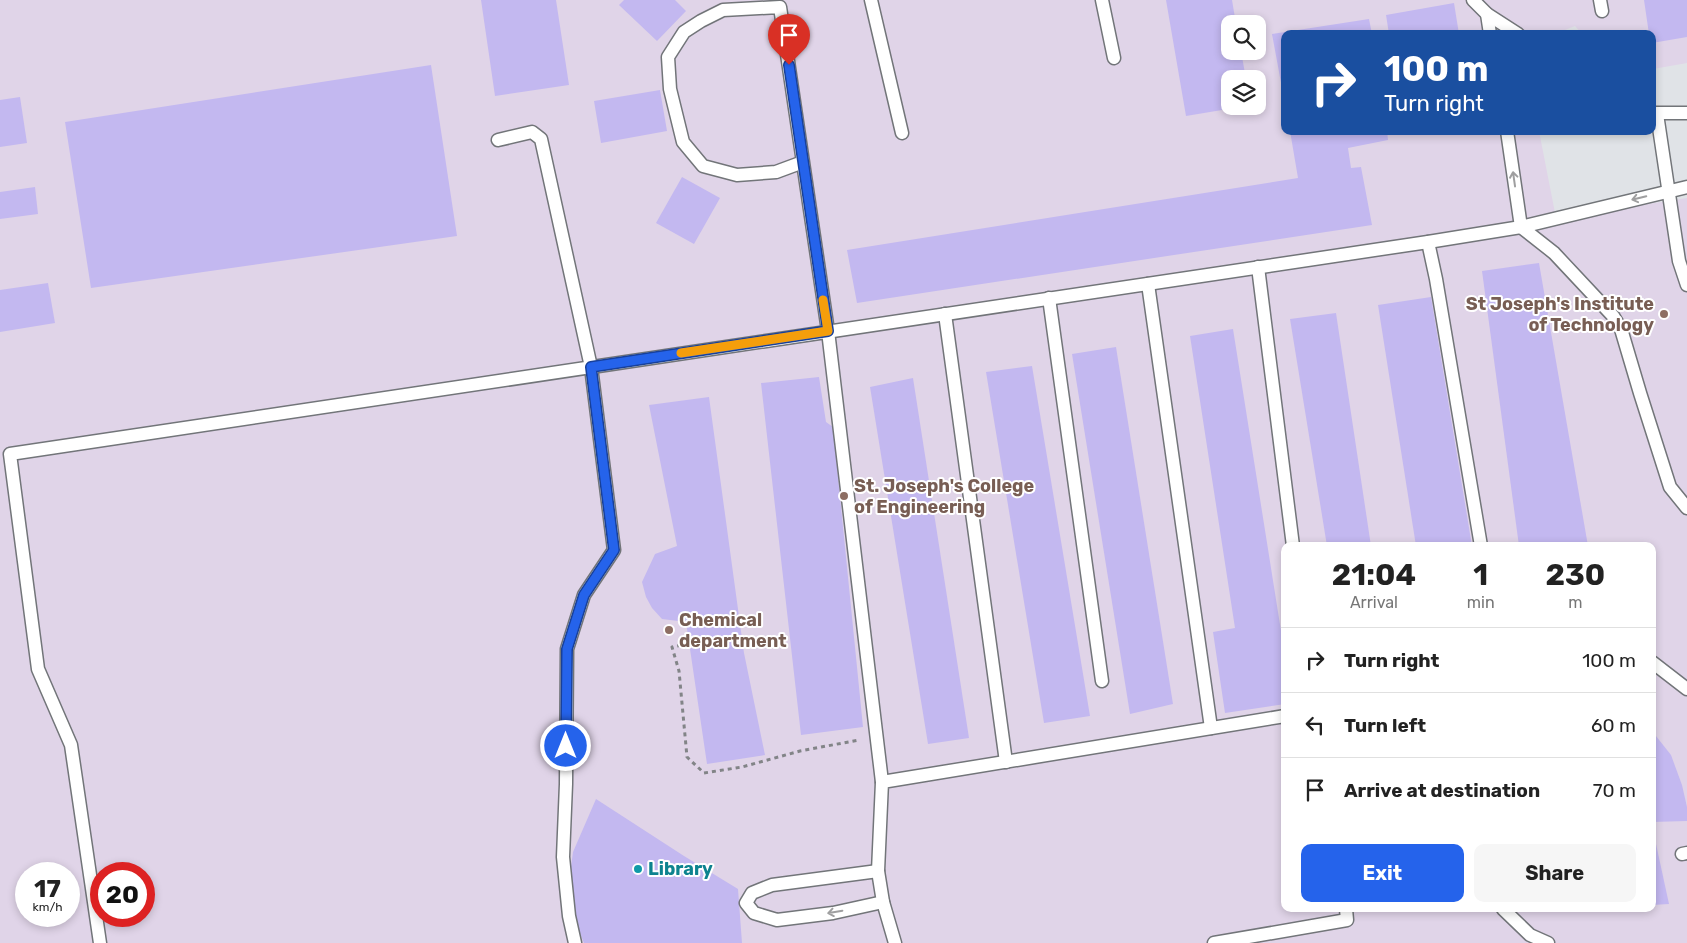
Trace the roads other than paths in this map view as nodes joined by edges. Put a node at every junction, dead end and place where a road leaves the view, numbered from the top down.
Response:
1 (871, 0) edge
2 (1102, 0) edge
3 (1473, 0) edge
4 (780, 3) edge
5 (1487, 14) junction
6 (1489, 30) edge
7 (1512, 30) edge
8 (1114, 58) dead end
9 (1687, 113) edge
10 (1656, 114) edge
11 (1656, 119) edge
12 (902, 133) dead end
13 (1508, 135) edge
14 (498, 140) dead end
15 (803, 162) junction
16 (1687, 187) edge
17 (1669, 190) junction
18 (1521, 227) junction
19 (1428, 242) junction
20 (1258, 267) junction
21 (1148, 284) junction
22 (1687, 285) edge
23 (1049, 298) junction
24 (944, 314) junction
25 (828, 331) junction
26 (591, 367) junction
27 (1687, 508) edge
28 (1292, 542) edge
29 (1480, 542) edge
30 (1656, 665) edge
31 (1102, 681) dead end
32 (1687, 689) edge
33 (1281, 717) edge
34 (1211, 728) junction
35 (1006, 762) junction
36 (882, 782) junction
37 (878, 871) junction
38 (883, 902) junction
39 (1347, 912) edge
40 (1507, 912) edge
41 (1268, 938) edge
42 (100, 943) edge
43 (575, 943) edge
44 (895, 943) edge
45 (1214, 943) edge
46 (1548, 943) edge

1 - 12 lane
2 - 8 lane
3 - 5 lane
4 - 15 lane
4 - 15 lane
5 - 6 lane
5 - 7 lane
9 - 10 lane
11 - 17 lane
18 -> 13 lane
14 - 26 lane
15 - 25 lane
16 - 17 lane
17 -> 18 lane
17 - 22 lane
18 - 19 lane
18 - 27 lane
19 - 20 lane
19 - 29 lane
20 - 21 lane
20 - 28 lane
21 - 23 lane
21 - 34 lane
23 - 24 lane
23 - 31 lane
24 - 25 lane
24 - 35 lane
25 - 26 lane
25 - 36 lane
26 - 42 lane
26 - 43 lane
30 - 32 lane
33 - 34 lane
34 - 35 lane
35 - 36 lane
36 - 37 lane
37 - 38 lane
38 -> 37 lane
38 - 44 lane
39 - 41 lane
40 - 46 lane
41 - 45 lane

